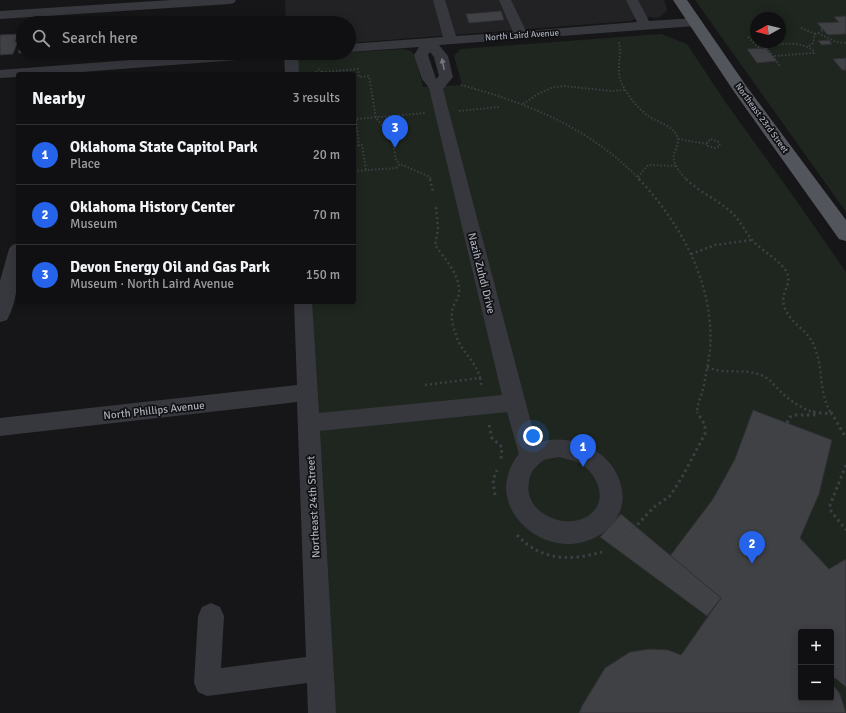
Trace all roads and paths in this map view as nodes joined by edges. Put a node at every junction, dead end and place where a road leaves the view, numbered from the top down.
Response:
1 (230, 0) edge
2 (439, 0) edge
3 (505, 0) edge
4 (632, 0) edge
5 (680, 0) edge
6 (0, 15) edge
7 (695, 22) junction
8 (646, 26) junction
9 (820, 27) dead end
10 (801, 28) dead end
11 (818, 33) junction
12 (815, 34) junction
13 (521, 35) junction
14 (451, 40) junction
15 (618, 40) dead end
16 (428, 42) junction
17 (846, 44) edge
18 (786, 45) edge
19 (809, 46) junction
20 (356, 47) edge
21 (767, 48) edge
22 (773, 56) junction
23 (194, 60) edge
24 (291, 60) edge
25 (780, 66) dead end
26 (66, 71) edge
27 (44, 72) edge
28 (292, 72) edge
29 (322, 72) edge
30 (16, 73) edge
31 (0, 74) edge
32 (461, 85) dead end
33 (626, 90) junction
34 (523, 104) junction
35 (499, 107) dead end
36 (452, 111) dead end
37 (429, 113) dead end
38 (376, 118) junction
39 (678, 139) junction
40 (707, 144) junction
41 (359, 146) joint
42 (400, 164) junction
43 (677, 166) junction
44 (366, 170) junction
45 (356, 171) edge
46 (638, 177) junction
47 (433, 192) dead end
48 (436, 206) dead end
49 (846, 234) edge
50 (752, 240) junction
51 (691, 254) junction
52 (16, 256) edge
53 (303, 304) edge
54 (0, 315) edge
55 (707, 367) junction
56 (480, 378) junction
57 (425, 385) dead end
58 (483, 390) dead end
59 (307, 392) junction
60 (515, 402) junction
61 (832, 414) junction
62 (824, 415) junction
63 (309, 423) junction
64 (787, 423) dead end
65 (0, 427) edge
66 (846, 438) edge
67 (531, 457) dead end
68 (846, 465) edge
69 (846, 530) edge
70 (621, 542) dead end
71 (211, 616) dead end
72 (320, 668) junction
73 (322, 713) edge

1 - 6 street
2 - 14 street
3 - 13 street
4 - 8 street
5 - 7 main road, Northeast 23rd Street
7 - 8 street, North Laird Avenue
7 - 49 main road, Northeast 23rd Street
8 - 13 street, North Laird Avenue
9 - 11 path
10 - 12 path
11 - 12 path
11 - 17 path
12 - 19 path
13 - 14 street, North Laird Avenue
14 - 16 street, North Laird Avenue
15 - 33 path
16 - 20 street, North Laird Avenue
16 - 60 street, Nazih Zuhdi Drive
18 - 19 path
19 - 22 path
21 - 22 path
22 - 25 path
23 - 26 street
24 - 28 street
26 - 27 street
29 - 38 path
30 - 31 street
32 - 34 path
33 - 34 path
33 - 39 path
34 - 46 path
35 - 36 path
37 - 38 path
38 - 41 path
38 - 42 path
39 - 40 path
39 - 43 path
40 - 40 path
41 - 44 path
42 - 44 path
42 - 47 path
43 - 46 path
43 - 50 path
44 - 45 path
46 - 51 path
48 - 56 path
50 - 51 path
50 - 61 path
51 - 55 path
52 - 54 street
53 - 59 street, Northeast 24th Street
55 - 62 path
55 - 70 path
56 - 57 path
56 - 58 path
59 - 63 street, Northeast 24th Street
59 - 65 street, North Phillips Avenue
60 - 63 street
60 - 67 street, Nazih Zuhdi Drive
61 - 62 path
61 - 66 path
62 - 64 path
63 - 72 street, Northeast 24th Street
68 - 69 path
71 - 72 street
72 - 73 street, Northeast 24th Street

